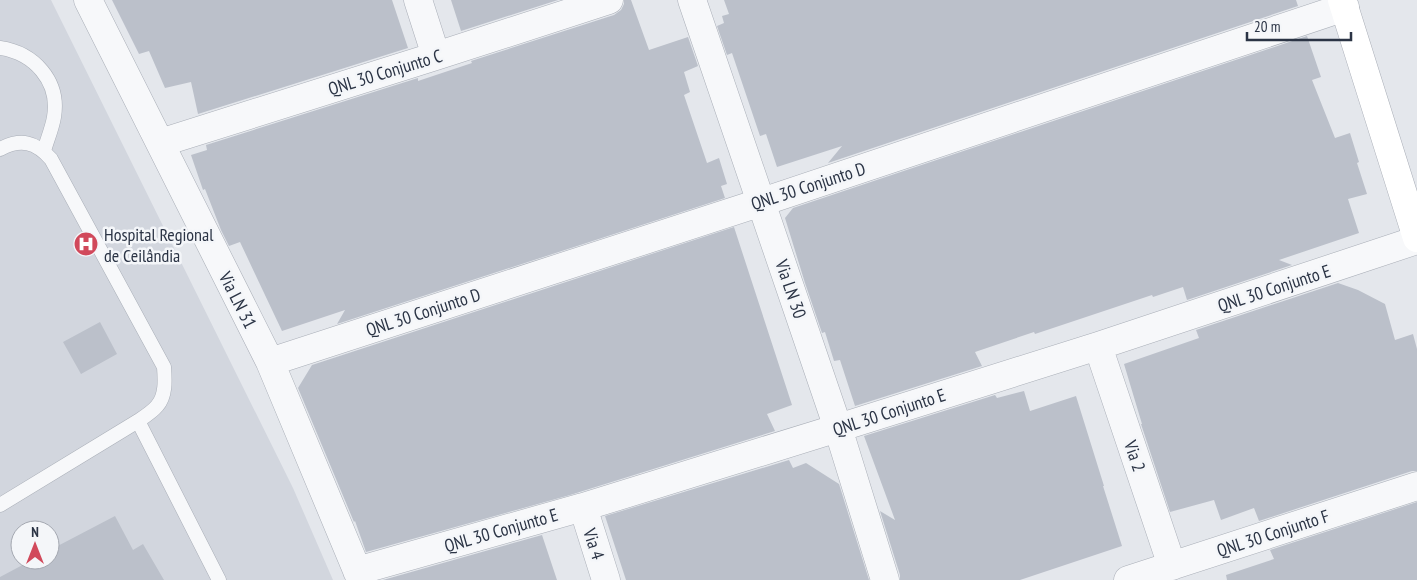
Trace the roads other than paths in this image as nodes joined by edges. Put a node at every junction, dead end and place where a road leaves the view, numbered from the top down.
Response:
1 (88, 0) edge
2 (418, 0) edge
3 (609, 0) edge
4 (692, 0) edge
5 (1344, 4) edge
6 (0, 48) edge
7 (436, 56) junction
8 (160, 143) junction
9 (0, 149) edge
10 (44, 151) junction
11 (762, 202) junction
12 (1417, 239) edge
13 (1098, 346) junction
14 (270, 362) junction
15 (138, 421) junction
16 (838, 428) junction
17 (1417, 486) edge
18 (0, 505) edge
19 (583, 507) junction
20 (1172, 566) junction
21 (358, 576) edge
22 (219, 580) edge
23 (606, 580) edge
24 (885, 580) edge
25 (1128, 580) edge

1 - 8 street, Via LN 31
2 - 7 street
3 - 7 street, QNL 30 Conjunto C
4 - 11 street, Via LN 30
5 - 11 street, QNL 30 Conjunto D
5 - 12 street
6 - 10 lane
7 - 8 street, QNL 30 Conjunto C
8 - 14 street, Via LN 31
9 - 10 lane
10 - 15 lane
11 - 14 street, QNL 30 Conjunto D
11 - 16 street, Via LN 30
12 - 13 street, QNL 30 Conjunto E
13 - 16 street, QNL 30 Conjunto E
13 - 20 street, Via 2
14 - 21 street, Via LN 31
15 - 18 lane
15 - 22 lane
16 - 19 street, QNL 30 Conjunto E
16 - 24 street, Via LN 30
17 - 20 street, QNL 30 Conjunto F
19 - 21 street, QNL 30 Conjunto E
19 - 23 street, Via 4
20 - 25 street, QNL 30 Conjunto F

